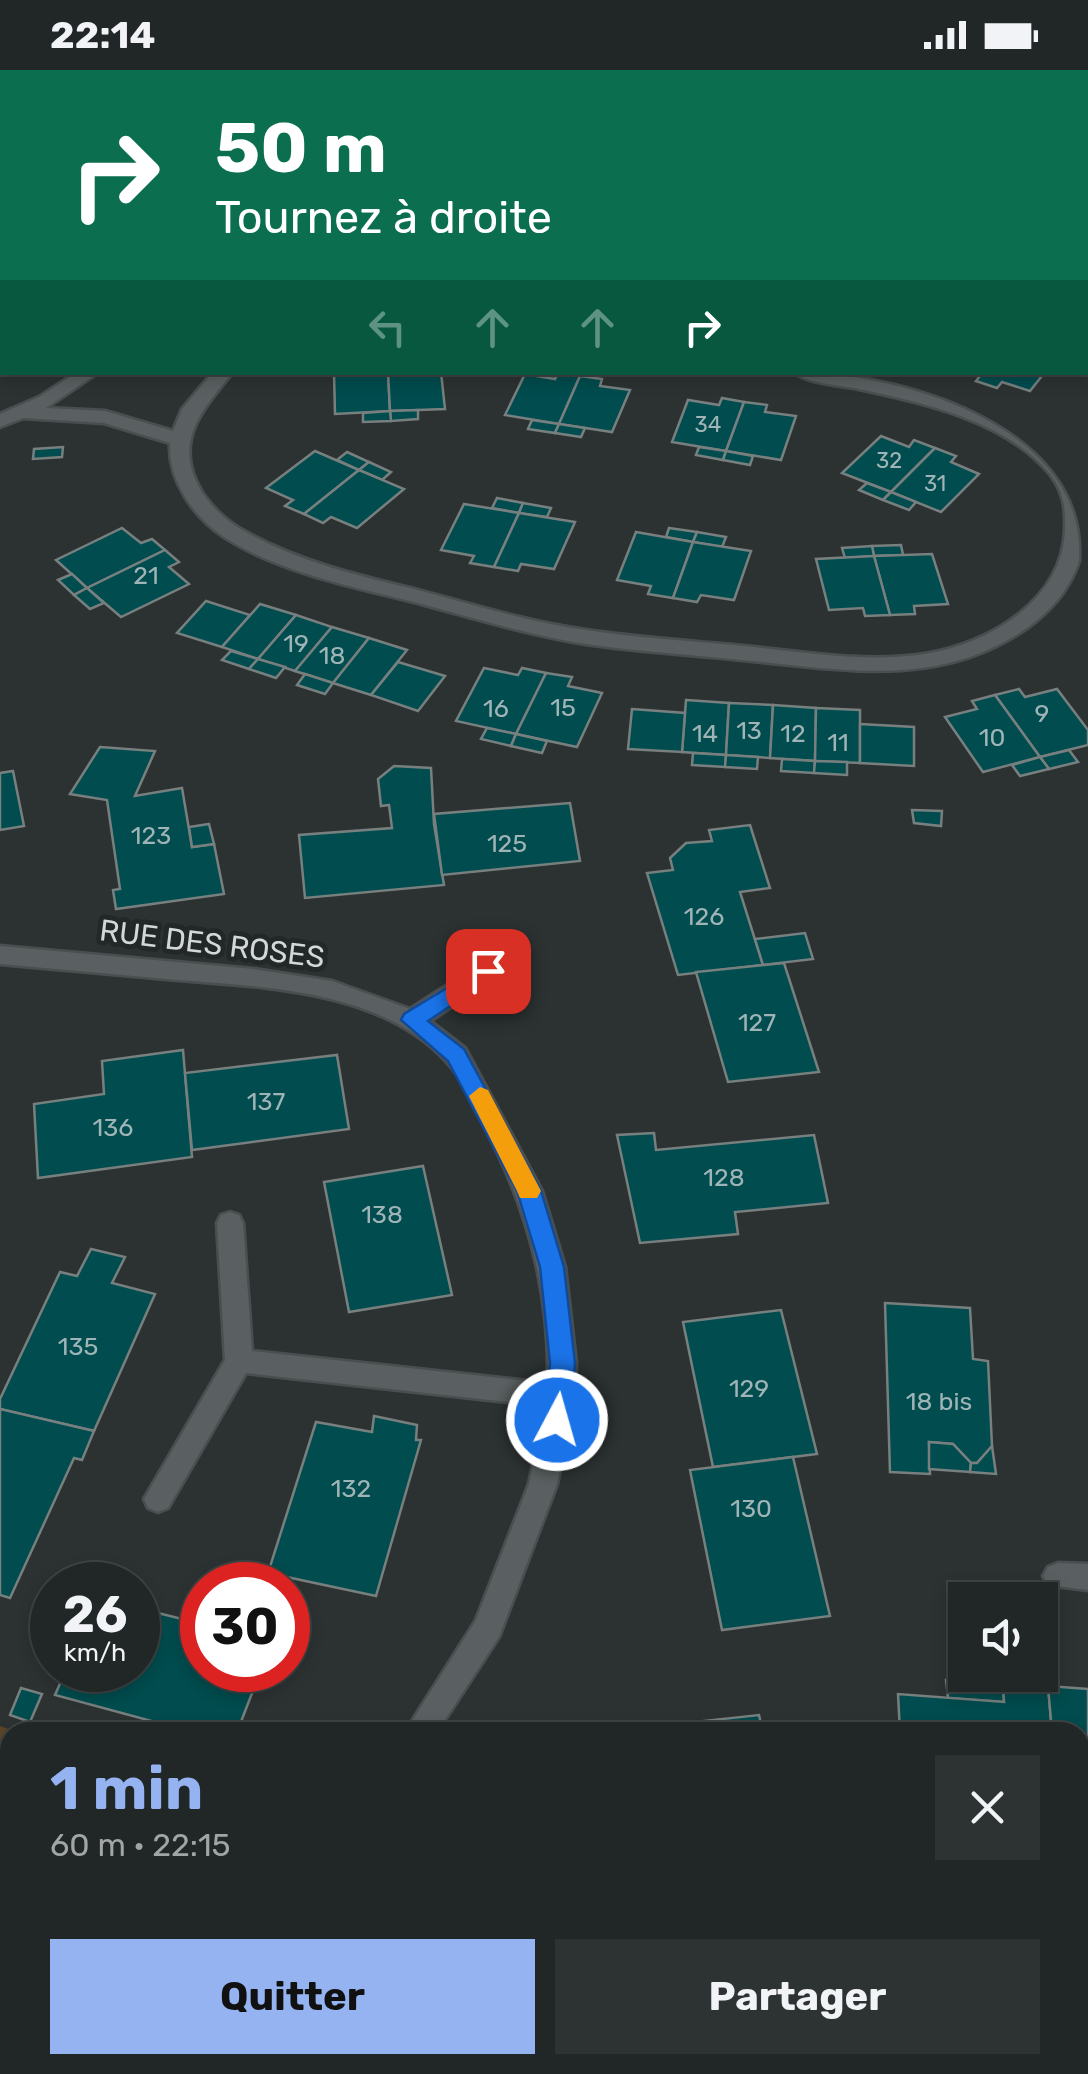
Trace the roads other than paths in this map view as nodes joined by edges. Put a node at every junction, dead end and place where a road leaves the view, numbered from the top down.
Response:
1 (85, 375) edge
2 (221, 375) edge
3 (816, 375) edge
4 (21, 412) junction
5 (0, 420) edge
6 (178, 439) junction
7 (0, 955) edge
8 (488, 971) dead end
9 (412, 1020) junction
10 (230, 1223) dead end
11 (239, 1361) junction
12 (561, 1396) junction
13 (158, 1499) dead end
14 (427, 1722) edge

1 - 4 street
2 - 6 street
3 - 6 street
4 - 5 street
4 - 6 street
7 - 9 street, RUE DES ROSES
8 - 9 street
9 - 12 street, RUE DES ROSES
10 - 11 street
11 - 12 street
11 - 13 street
12 - 14 street, RUE DES ROSES

